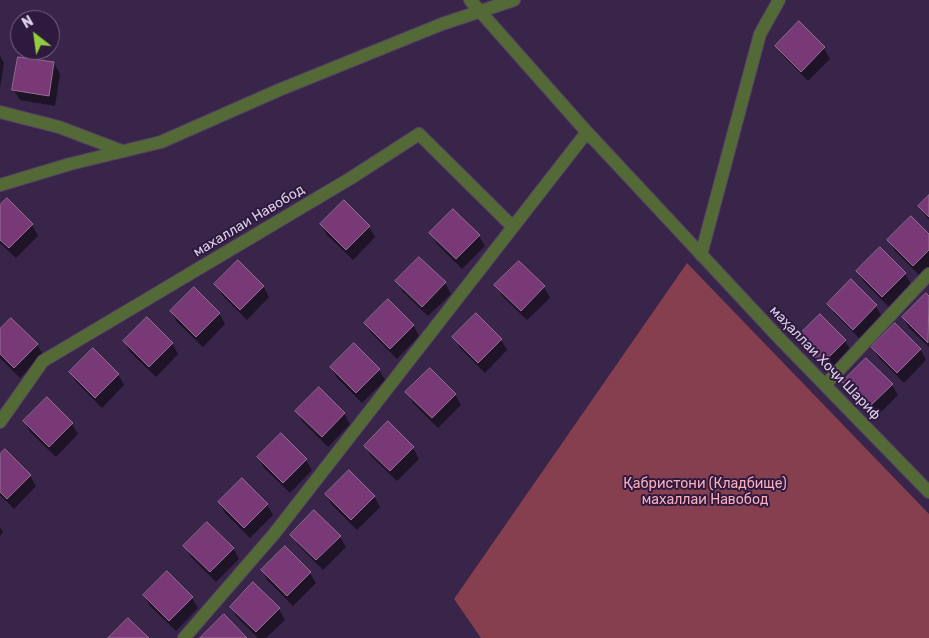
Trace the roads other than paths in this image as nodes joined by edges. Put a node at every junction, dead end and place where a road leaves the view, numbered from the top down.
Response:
1 (470, 0) edge
2 (514, 0) edge
3 (778, 0) edge
4 (479, 12) junction
5 (0, 112) edge
6 (590, 136) junction
7 (122, 151) junction
8 (0, 185) edge
9 (513, 227) junction
10 (701, 255) junction
11 (929, 274) edge
12 (825, 385) junction
13 (0, 422) edge
14 (929, 492) edge
15 (184, 638) edge

1 - 4 street, маҳаллаи Хоҷи Шариф
2 - 4 street
3 - 10 street
4 - 6 street, маҳаллаи Хоҷи Шариф
4 - 7 street
5 - 7 street
6 - 9 street
6 - 10 street, маҳаллаи Хоҷи Шариф
7 - 8 street
9 - 13 street, махаллаи Навобод
9 - 15 street
10 - 12 street, маҳаллаи Хоҷи Шариф
11 - 12 street
12 - 14 street, маҳаллаи Хоҷи Шариф

